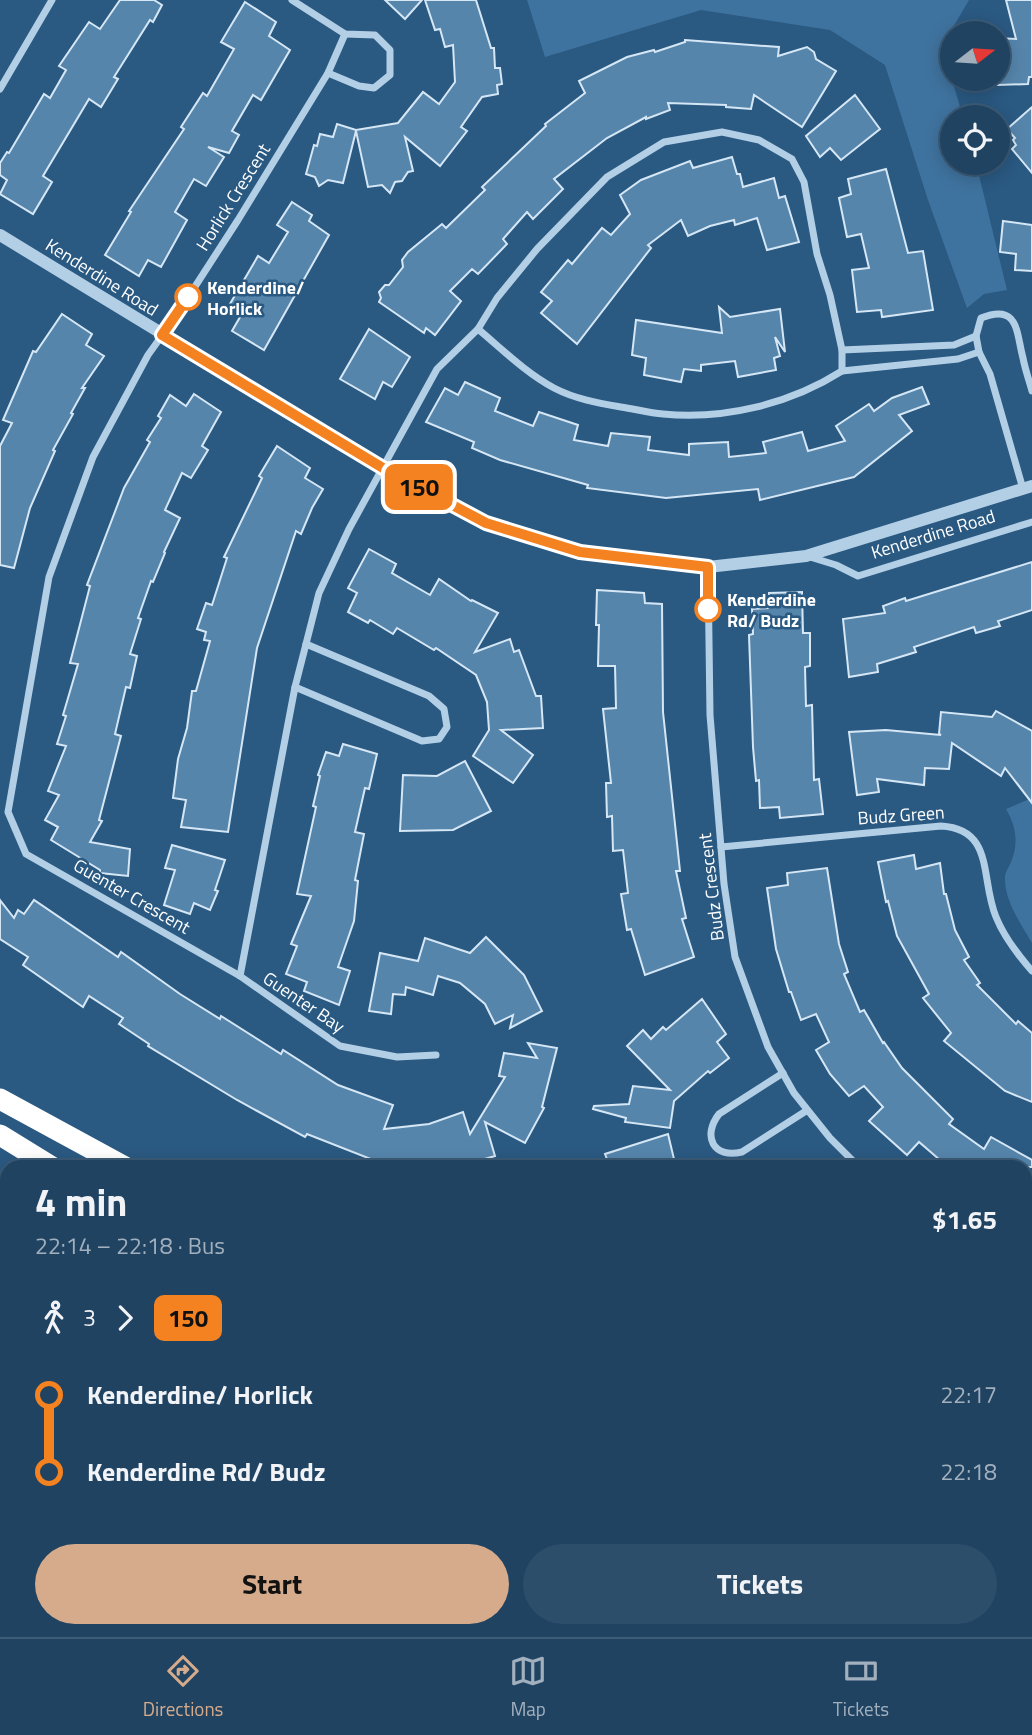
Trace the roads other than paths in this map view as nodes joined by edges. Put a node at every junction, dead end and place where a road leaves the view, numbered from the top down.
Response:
1 (52, 0) edge
2 (292, 0) edge
3 (345, 34) junction
4 (328, 73) junction
5 (0, 89) edge
6 (0, 235) edge
7 (478, 330) junction
8 (162, 335) junction
9 (976, 336) junction
10 (842, 350) junction
11 (979, 352) junction
12 (842, 371) junction
13 (1032, 391) edge
14 (383, 468) junction
15 (1028, 488) edge
16 (1032, 522) edge
17 (806, 556) junction
18 (708, 567) junction
19 (306, 644) junction
20 (295, 687) junction
21 (721, 847) junction
22 (1032, 971) edge
23 (240, 976) junction
24 (436, 1055) dead end
25 (783, 1073) junction
26 (0, 1099) edge
27 (806, 1111) junction
28 (0, 1136) edge
29 (40, 1160) edge
30 (112, 1160) edge
31 (852, 1160) edge

1 - 5 street
2 - 3 street
3 - 4 street, Horlick Crescent
3 - 4 street
4 - 8 street, Horlick Crescent
6 - 8 street, Kenderdine Road
7 - 10 street
7 - 12 street
7 - 14 street
8 - 14 street, Kenderdine Road
8 - 23 street, Guenter Crescent
9 - 10 street
9 - 11 street
9 - 13 street
10 - 12 street
11 - 12 street
11 - 15 street
14 - 18 street, Kenderdine Road
14 - 19 street
15 - 17 street, Kenderdine Road
16 - 17 street, Kenderdine Road
17 - 18 street, Kenderdine Road
18 - 21 street, Budz Crescent
19 - 20 street
19 - 20 street
20 - 23 street
21 - 22 street, Budz Green
21 - 25 street, Budz Crescent
23 - 24 street, Guenter Bay
25 - 27 street, Budz Crescent
25 - 27 street
26 - 30 highway
27 - 31 street, Budz Crescent
28 - 29 highway

